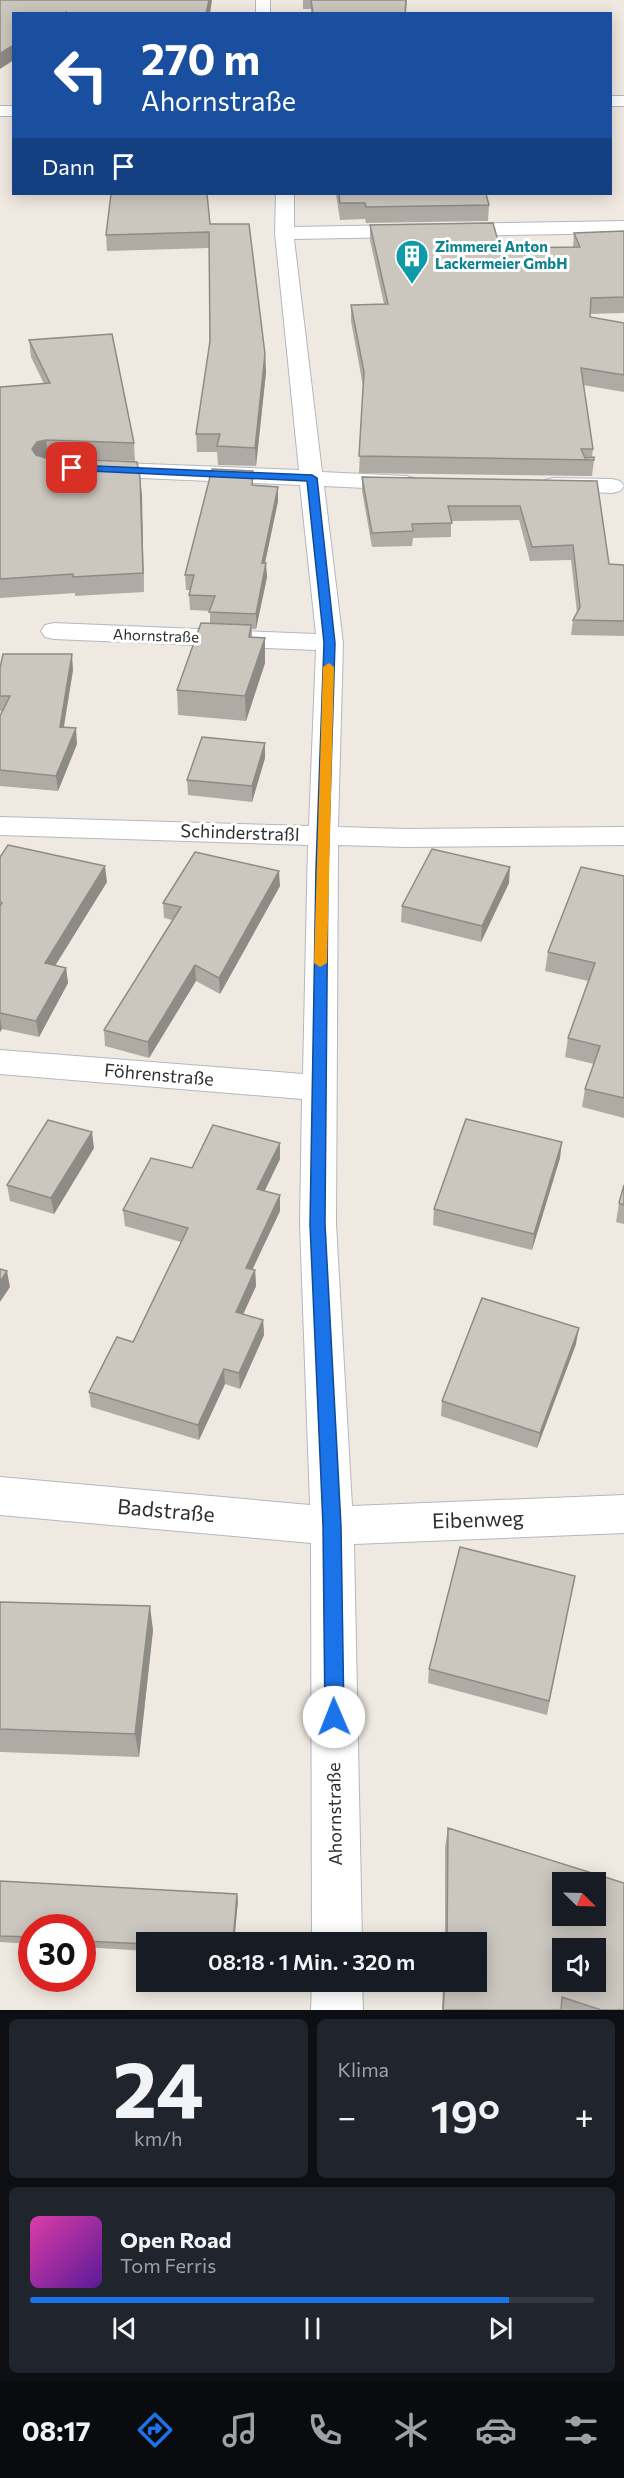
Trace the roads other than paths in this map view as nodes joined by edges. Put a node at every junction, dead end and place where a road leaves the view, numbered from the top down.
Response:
1 (285, 195) edge
2 (624, 226) edge
3 (284, 233) junction
4 (72, 468) edge
5 (312, 478) junction
6 (432, 483) edge
7 (528, 485) edge
8 (612, 486) dead end
9 (54, 631) dead end
10 (330, 643) junction
11 (0, 826) edge
12 (323, 835) junction
13 (624, 836) edge
14 (0, 1062) edge
15 (318, 1088) junction
16 (0, 1496) edge
17 (624, 1514) edge
18 (332, 1526) junction
19 (337, 1932) edge
20 (337, 1992) edge
21 (338, 2010) edge

1 - 3 street, Ahornstraße
2 - 3 street
3 - 5 street, Ahornstraße
4 - 5 street
5 - 6 street
5 - 10 street, Ahornstraße
7 - 8 street
9 - 10 street, Ahornstraße
10 - 12 street, Ahornstraße
11 - 12 street, Schinderstraßl
12 - 13 street, Schinderstraßl
12 - 15 street, Ahornstraße
14 - 15 street, Föhrenstraße
15 - 18 street, Ahornstraße
16 - 18 street, Badstraße
17 - 18 street, Eibenweg
18 - 19 street, Ahornstraße
20 - 21 street

